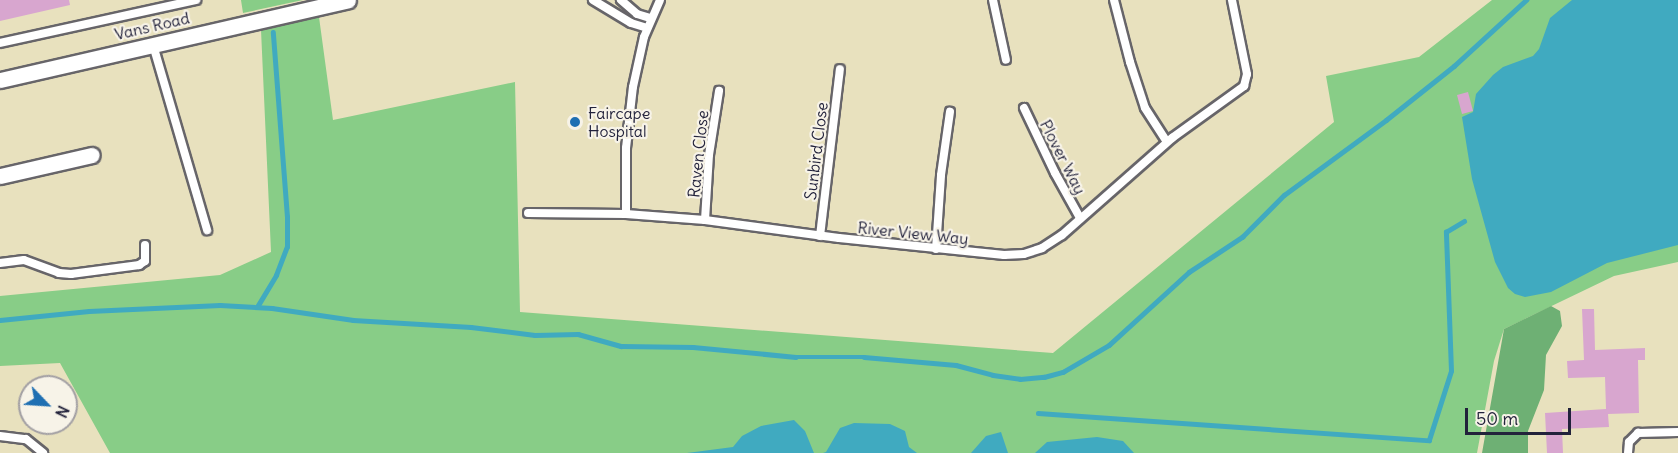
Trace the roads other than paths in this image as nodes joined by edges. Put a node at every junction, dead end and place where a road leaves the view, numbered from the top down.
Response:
1 (196, 0) edge
2 (348, 0) edge
3 (593, 0) edge
4 (621, 0) edge
5 (659, 0) edge
6 (993, 0) edge
7 (1114, 0) edge
8 (1232, 0) edge
9 (650, 18) junction
10 (647, 28) junction
11 (0, 43) edge
12 (153, 45) junction
13 (1006, 60) dead end
14 (840, 69) dead end
15 (0, 80) edge
16 (719, 91) dead end
17 (1024, 108) dead end
18 (950, 112) dead end
19 (1167, 142) junction
20 (92, 155) dead end
21 (0, 176) edge
22 (528, 213) dead end
23 (627, 214) junction
24 (1080, 218) junction
25 (705, 220) junction
26 (207, 230) dead end
27 (820, 236) junction
28 (145, 245) dead end
29 (936, 249) junction
30 (0, 263) edge
31 (1678, 432) edge
32 (0, 436) edge
33 (43, 453) edge
34 (1628, 453) edge

1 - 11 lane
2 - 12 street, Vans Road
3 - 10 lane
4 - 9 lane
5 - 9 lane
6 - 13 lane
7 - 19 lane
8 - 19 lane, River View Way
9 - 10 lane
10 - 23 lane
12 - 15 street, Vans Road
12 - 26 lane
14 - 27 lane, Sunbird Close
16 - 25 lane, Raven Close
17 - 24 lane, Plover Way
18 - 29 lane
19 - 24 lane, River View Way
20 - 21 street
22 - 23 lane, River View Way
23 - 25 lane, River View Way
24 - 29 lane, River View Way
25 - 27 lane, River View Way
27 - 29 lane, River View Way
28 - 30 lane
31 - 34 lane
32 - 33 lane

